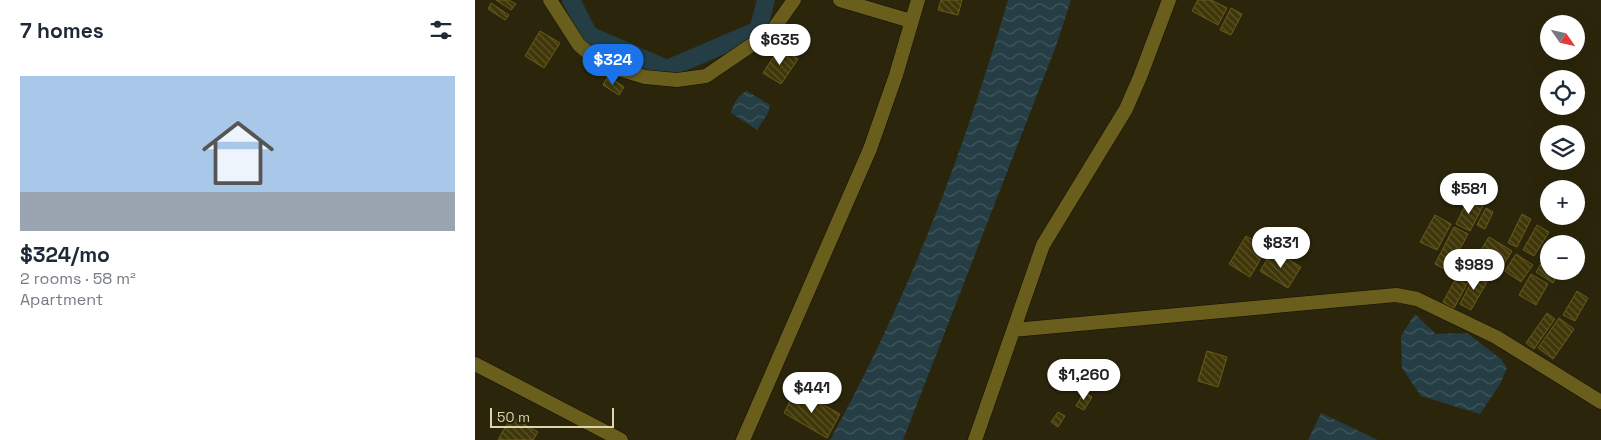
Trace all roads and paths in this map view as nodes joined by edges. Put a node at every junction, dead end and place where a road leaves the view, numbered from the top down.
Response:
1 (550, 0) edge
2 (794, 0) edge
3 (840, 0) edge
4 (917, 0) edge
5 (1169, 0) edge
6 (911, 21) junction
7 (1014, 330) junction
8 (475, 364) edge
9 (1601, 402) edge
10 (621, 440) edge
11 (743, 440) edge
12 (975, 440) edge

1 - 2 street
3 - 6 street
4 - 6 street
5 - 7 street
6 - 11 street
7 - 9 street
7 - 12 street
8 - 10 street

